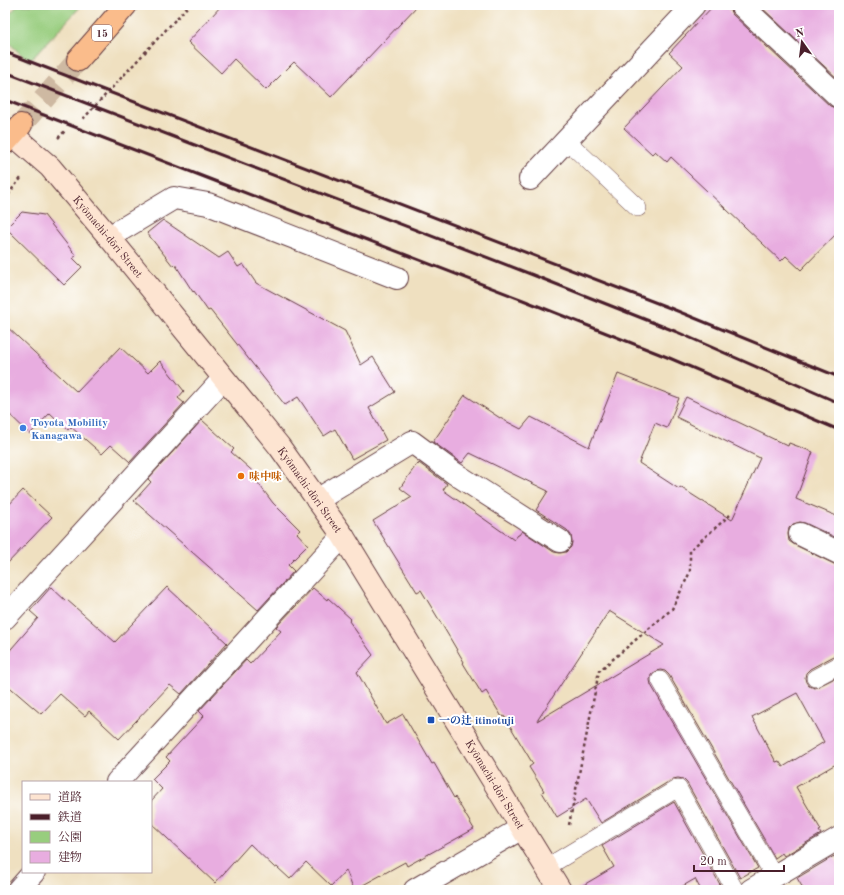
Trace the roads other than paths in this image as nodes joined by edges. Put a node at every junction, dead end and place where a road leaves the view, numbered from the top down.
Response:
1 (126, 5) edge
2 (694, 5) edge
3 (741, 5) edge
4 (78, 60) tunnel mouth
5 (839, 97) edge
6 (11, 134) edge
7 (566, 140) junction
8 (530, 179) dead end
9 (638, 208) dead end
10 (109, 236) junction
11 (397, 278) dead end
12 (223, 378) junction
13 (318, 500) junction
14 (800, 534) dead end
15 (343, 536) junction
16 (560, 541) dead end
17 (839, 553) edge
18 (5, 618) edge
19 (839, 665) edge
20 (814, 678) dead end
21 (660, 680) dead end
22 (118, 781) edge
23 (522, 828) junction
24 (839, 838) edge
25 (547, 867) junction
26 (33, 873) edge
27 (774, 876) junction
28 (18, 890) edge
29 (415, 890) edge
30 (560, 890) edge
31 (735, 890) edge
32 (751, 890) edge

1 - 4 highway, 15
2 - 7 street
3 - 5 street
6 - 10 street, Kyōmachi-dōri Street
7 - 8 street
7 - 9 lane
10 - 11 street
10 - 12 street, Kyōmachi-dōri Street
12 - 13 street, Kyōmachi-dōri Street
12 - 18 street
13 - 15 street, Kyōmachi-dōri Street
13 - 16 street
14 - 17 street
15 - 22 street
15 - 23 street, Kyōmachi-dōri Street
19 - 20 lane
21 - 27 lane
23 - 25 street, Kyōmachi-dōri Street
23 - 29 street
24 - 27 street
25 - 30 street, Kyōmachi-dōri Street
25 - 31 lane
26 - 28 street
27 - 32 street

